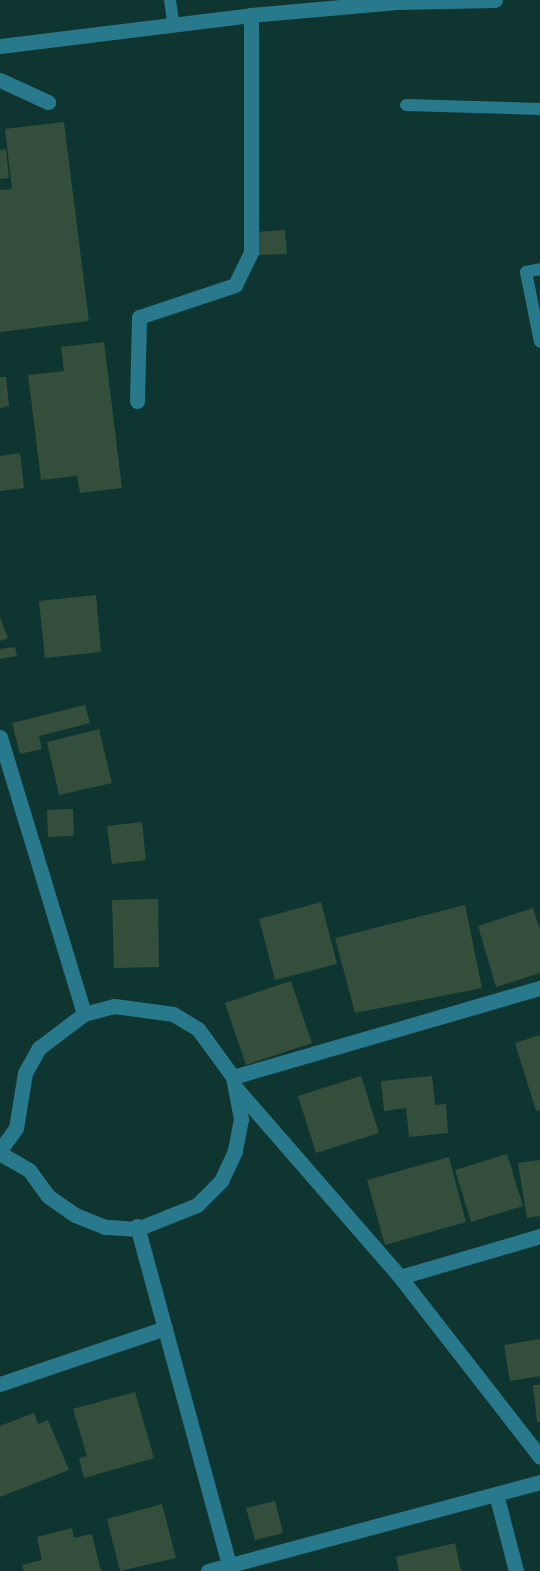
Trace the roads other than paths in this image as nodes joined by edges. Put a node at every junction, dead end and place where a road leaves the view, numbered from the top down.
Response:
1 (170, 0) edge
2 (495, 0) edge
3 (251, 15) junction
4 (172, 22) junction
5 (0, 46) edge
6 (0, 80) edge
7 (48, 102) dead end
8 (406, 105) dead end
9 (540, 109) edge
10 (540, 269) edge
11 (540, 342) edge
12 (137, 401) dead end
13 (0, 737) edge
14 (540, 988) edge
15 (84, 1014) junction
16 (234, 1082) junction
17 (16, 1128) junction
18 (0, 1133) edge
19 (0, 1151) edge
20 (137, 1226) junction
21 (540, 1236) edge
22 (400, 1277) junction
23 (165, 1328) junction
24 (0, 1384) edge
25 (540, 1457) edge
26 (540, 1482) edge
27 (496, 1494) junction
28 (230, 1568) edge
29 (208, 1571) edge
30 (516, 1571) edge

1 - 4 lane
2 - 3 street
3 - 4 street
3 - 12 street
4 - 5 street
6 - 7 street
8 - 9 lane
10 - 11 lane
13 - 15 street
14 - 16 street
15 - 16 street
15 - 17 street
16 - 20 street
16 - 22 street
17 - 18 street
17 - 19 street
19 - 20 street
20 - 23 street
21 - 22 street
22 - 25 street
23 - 24 street
23 - 28 street
26 - 27 street
27 - 28 street
27 - 30 street
28 - 29 street

